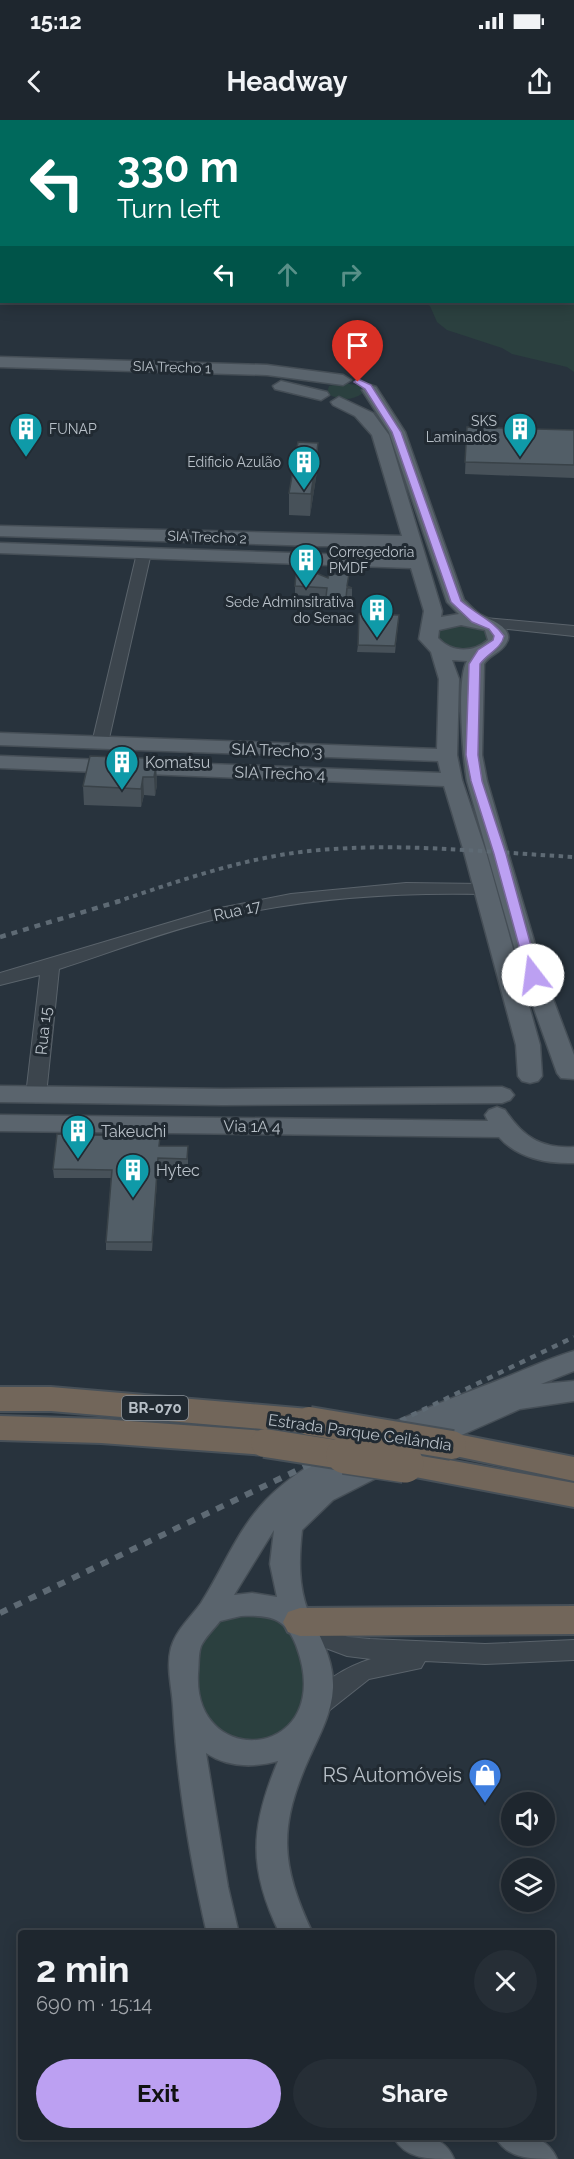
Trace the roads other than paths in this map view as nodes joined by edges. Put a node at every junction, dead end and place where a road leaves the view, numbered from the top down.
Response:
1 (0, 362) edge
2 (0, 376) edge
3 (343, 380) junction
4 (370, 390) junction
5 (321, 395) junction
6 (339, 402) junction
7 (0, 531) edge
8 (413, 541) junction
9 (388, 542) junction
10 (0, 548) edge
11 (144, 553) junction
12 (384, 561) junction
13 (419, 562) junction
14 (481, 621) junction
15 (431, 627) junction
16 (551, 630) junction
17 (574, 631) edge
18 (490, 647) junction
19 (440, 650) junction
20 (0, 740) edge
21 (100, 743) junction
22 (306, 751) junction
23 (447, 755) junction
24 (0, 762) edge
25 (301, 774) junction
26 (452, 780) junction
27 (483, 890) junction
28 (50, 966) junction
29 (0, 979) edge
30 (572, 1074) edge
31 (530, 1076) junction
32 (0, 1094) edge
33 (36, 1095) junction
34 (502, 1095) junction
35 (0, 1123) edge
36 (503, 1129) junction
37 (572, 1157) edge
38 (574, 1360) edge
39 (0, 1390) edge
40 (574, 1391) edge
41 (0, 1399) edge
42 (51, 1399) junction
43 (0, 1428) edge
44 (574, 1469) edge
45 (574, 1495) edge
46 (209, 1613) junction
47 (574, 1620) edge
48 (300, 1623) junction
49 (574, 1650) edge
50 (484, 1654) junction
51 (187, 1707) junction
52 (315, 1713) junction
53 (222, 1930) edge
54 (295, 1930) edge
55 (413, 2140) edge
56 (516, 2140) edge
57 (437, 2159) edge
58 (540, 2159) edge

1 - 3 main road, SIA Trecho 1
2 - 5 main road
3 - 4 main road, SIA Trecho 1
3 - 5 main road
4 - 6 main road
4 - 14 main road
5 - 6 main road
6 - 8 main road
7 - 9 main road, SIA Trecho 2
8 - 9 main road, SIA Trecho 2
8 - 13 main road
9 - 12 main road
10 - 11 main road
11 - 12 main road
11 - 21 street
12 - 13 main road
13 - 15 main road
14 - 15 main road
14 - 16 street
14 - 18 main road
15 - 19 main road
16 - 17 street
16 - 18 street
18 - 19 main road
18 - 30 main road
19 - 23 main road
20 - 21 main road, SIA Trecho 3
21 - 22 main road, SIA Trecho 3
22 - 23 main road, SIA Trecho 3
22 - 25 main road
23 - 26 main road
24 - 25 main road, SIA Trecho 4
25 - 26 main road, SIA Trecho 4
26 - 27 main road
27 - 28 street, Rua 17
27 - 31 main road
28 - 29 street, Rua 17
28 - 33 street, Rua 15
30 - 31 main road
31 - 34 main road
32 - 33 main road, Via 1A 4
33 - 34 main road, Via 1A 4
34 - 36 main road
35 - 36 main road, Via 1A 4
36 - 37 main road
38 - 46 main road
39 - 42 highway
40 - 48 main road
41 - 42 highway, Estrada Parque Ceilândia / BR-070
42 - 44 highway, Estrada Parque Ceilândia / BR-070, bridge
43 - 45 highway, Estrada Parque Ceilândia / BR-070, bridge
46 - 48 main road
46 - 51 main road
47 - 48 highway
48 - 50 street
48 - 52 main road
49 - 50 street
50 - 52 street
51 - 52 main road
51 - 53 main road
52 - 54 main road
55 - 57 main road
56 - 58 main road

